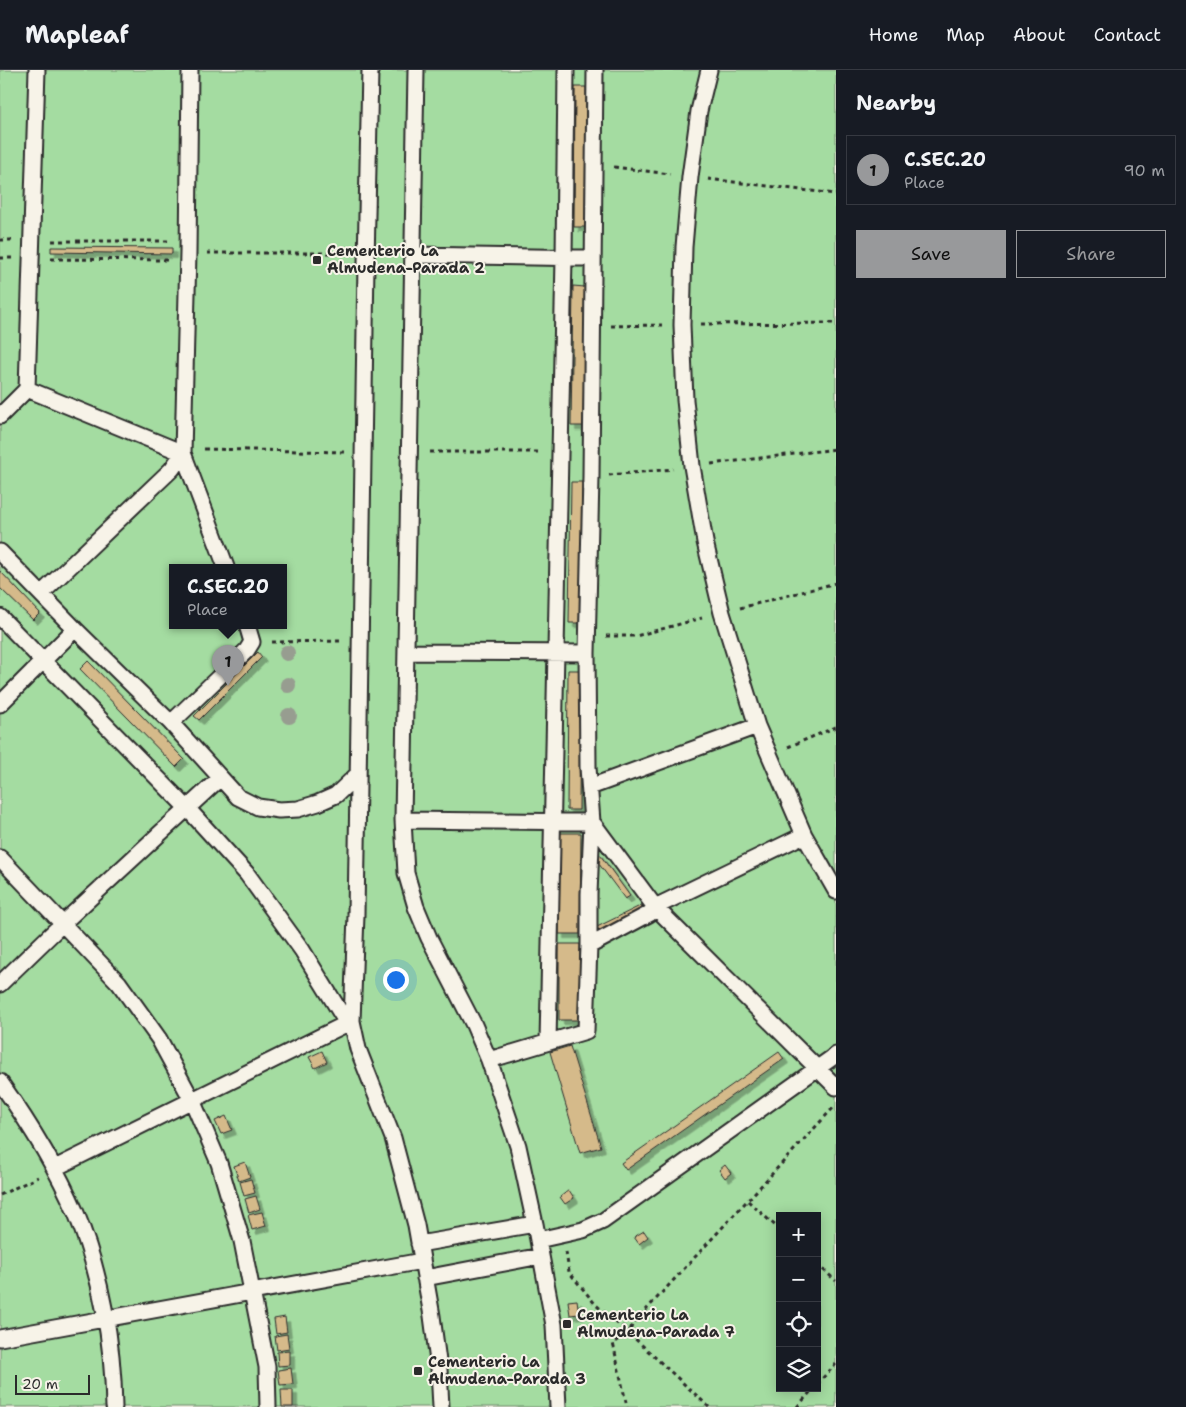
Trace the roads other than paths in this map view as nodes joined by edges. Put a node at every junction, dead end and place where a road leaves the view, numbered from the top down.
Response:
1 (37, 70) edge
2 (190, 70) edge
3 (370, 70) edge
4 (416, 70) edge
5 (566, 70) edge
6 (595, 70) edge
7 (709, 70) edge
8 (413, 255) junction
9 (564, 258) junction
10 (593, 258) junction
11 (27, 389) junction
12 (0, 416) edge
13 (183, 453) junction
14 (0, 552) edge
15 (225, 564) edge
16 (42, 593) junction
17 (0, 617) edge
18 (75, 629) junction
19 (248, 629) edge
20 (406, 652) junction
21 (556, 654) junction
22 (587, 654) junction
23 (44, 661) junction
24 (0, 704) edge
25 (171, 723) junction
26 (757, 726) junction
27 (358, 774) junction
28 (220, 778) junction
29 (590, 787) junction
30 (187, 808) junction
31 (403, 820) junction
32 (553, 821) junction
33 (592, 822) junction
34 (804, 835) junction
35 (0, 858) edge
36 (836, 891) edge
37 (654, 907) junction
38 (63, 922) junction
39 (589, 946) junction
40 (0, 984) edge
41 (352, 1021) junction
42 (548, 1042) junction
43 (836, 1055) edge
44 (489, 1060) junction
45 (817, 1068) junction
46 (0, 1082) edge
47 (836, 1087) edge
48 (192, 1100) junction
49 (55, 1168) junction
50 (535, 1224) junction
51 (538, 1240) junction
52 (419, 1244) junction
53 (541, 1256) junction
54 (422, 1261) junction
55 (425, 1278) junction
56 (254, 1292) junction
57 (105, 1319) junction
58 (0, 1338) edge
59 (114, 1407) edge
60 (268, 1407) edge
61 (441, 1407) edge
62 (558, 1407) edge

1 - 11 lane
2 - 13 lane
3 - 27 lane
4 - 8 lane
5 - 9 lane
6 - 10 lane
7 - 26 lane
8 - 9 lane
8 - 20 lane
9 - 10 lane
9 - 21 lane
10 - 22 lane
11 - 12 lane
11 - 13 lane
13 - 15 lane
13 - 16 lane
14 - 16 lane
16 - 18 lane
17 - 23 lane
18 - 23 lane
18 - 25 lane
19 - 25 lane
20 - 21 lane
20 - 31 lane
21 - 22 lane
21 - 32 lane
22 - 29 lane
23 - 24 lane
23 - 30 lane
25 - 28 lane
26 - 29 lane
26 - 34 lane
27 - 28 lane
27 - 41 lane
28 - 30 lane
29 - 33 lane
30 - 38 lane
30 - 41 lane
31 - 32 lane
31 - 44 lane
32 - 33 lane
32 - 42 lane
33 - 37 lane
33 - 39 lane
34 - 36 lane
34 - 37 lane
35 - 38 lane
37 - 39 lane
37 - 45 lane
38 - 40 lane
38 - 48 lane
39 - 42 lane
41 - 48 lane
41 - 52 lane
42 - 44 lane
43 - 45 lane
44 - 50 lane
45 - 47 lane
45 - 51 lane
46 - 49 lane
48 - 49 lane
48 - 56 lane
49 - 57 lane
50 - 51 lane
50 - 52 lane
51 - 53 lane
52 - 54 lane
53 - 55 lane
53 - 62 lane
54 - 55 lane
54 - 56 lane
55 - 61 lane
56 - 57 lane
56 - 60 lane
57 - 58 lane
57 - 59 lane

